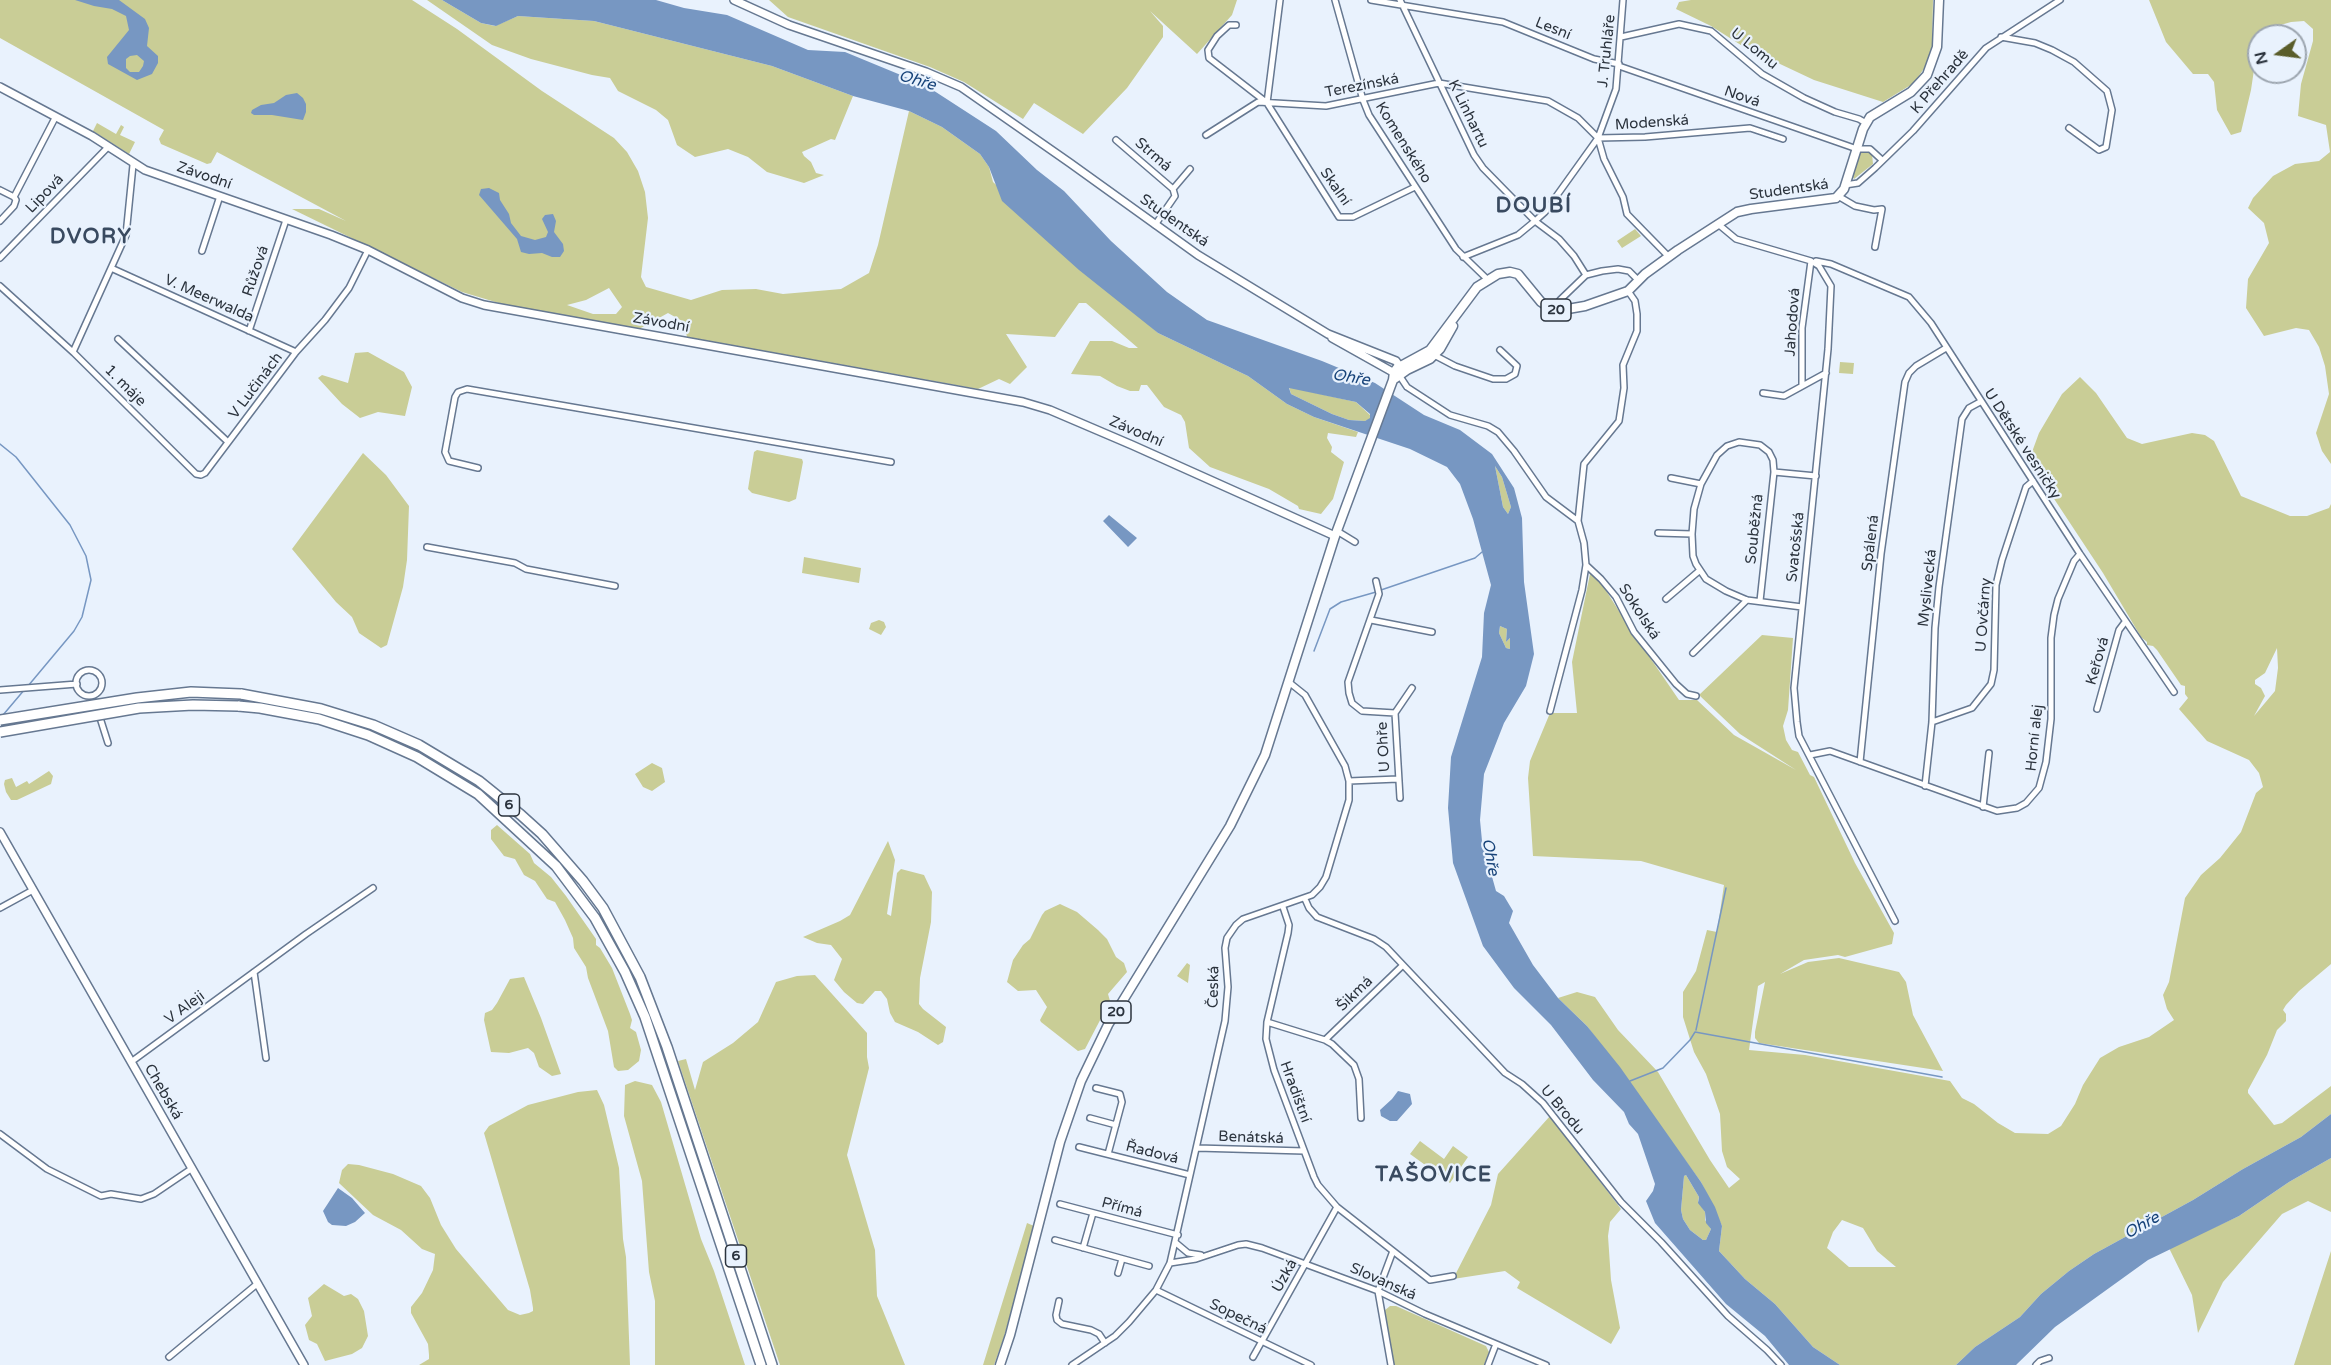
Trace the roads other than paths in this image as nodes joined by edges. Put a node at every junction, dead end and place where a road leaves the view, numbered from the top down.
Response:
1 (734, 0) edge
2 (1280, 0) edge
3 (1335, 0) edge
4 (1371, 0) edge
5 (1623, 0) edge
6 (1939, 0) edge
7 (2060, 0) edge
8 (1401, 2) edge
9 (1236, 25) dead end
10 (1621, 37) junction
11 (2001, 37) junction
12 (1619, 65) junction
13 (1439, 83) junction
14 (0, 87) edge
15 (1362, 100) junction
16 (1267, 103) junction
17 (55, 118) junction
18 (1866, 123) junction
19 (2069, 128) dead end
20 (1206, 135) dead end
21 (1598, 138) junction
22 (1783, 139) dead end
23 (1116, 140) dead end
24 (108, 147) junction
25 (1857, 149) junction
26 (1882, 160) junction
27 (133, 165) junction
28 (1190, 169) dead end
29 (1845, 185) junction
30 (1415, 187) junction
31 (1173, 189) junction
32 (0, 190) edge
33 (220, 196) junction
34 (1838, 196) junction
35 (14, 197) junction
36 (286, 220) junction
37 (0, 221) edge
38 (1535, 221) junction
39 (1718, 224) junction
40 (1155, 225) junction
41 (1875, 247) dead end
42 (368, 250) junction
43 (202, 251) dead end
44 (1463, 257) junction
45 (1669, 257) junction
46 (0, 258) edge
47 (1811, 261) junction
48 (111, 268) junction
49 (1586, 276) junction
50 (1486, 280) junction
51 (1639, 281) junction
52 (0, 286) edge
53 (1628, 291) junction
54 (1560, 300) dead end
55 (249, 331) junction
56 (118, 339) dead end
57 (1946, 348) junction
58 (1500, 350) dead end
59 (73, 352) junction
60 (296, 352) junction
61 (1432, 352) junction
62 (1397, 373) junction
63 (1826, 373) junction
64 (1802, 385) junction
65 (1763, 393) dead end
66 (1980, 402) junction
67 (228, 442) junction
68 (891, 462) dead end
69 (478, 468) dead end
70 (1774, 472) junction
71 (1816, 476) junction
72 (1671, 478) dead end
73 (2033, 481) junction
74 (1701, 483) junction
75 (1578, 521) junction
76 (1336, 533) junction
77 (1658, 533) dead end
78 (1692, 534) junction
79 (1355, 542) dead end
80 (427, 547) dead end
81 (2080, 554) junction
82 (1587, 565) junction
83 (1699, 571) junction
84 (1376, 581) dead end
85 (615, 586) dead end
86 (1666, 599) dead end
87 (1747, 600) junction
88 (1760, 601) junction
89 (1802, 607) junction
90 (1371, 620) junction
91 (2125, 622) junction
92 (1432, 632) dead end
93 (1693, 653) dead end
94 (1290, 683) junction
95 (77, 684) junction
96 (1412, 688) dead end
97 (0, 690) edge
98 (2174, 692) dead end
99 (93, 695) junction
100 (1696, 696) dead end
101 (2097, 709) dead end
102 (1550, 711) dead end
103 (1395, 713) junction
104 (0, 720) edge
105 (1932, 722) junction
106 (0, 732) edge
107 (108, 743) dead end
108 (1989, 753) dead end
109 (1809, 755) junction
110 (1860, 762) junction
111 (1398, 779) junction
112 (1349, 782) junction
113 (1925, 786) junction
114 (1400, 798) dead end
115 (1983, 807) junction
116 (0, 832) edge
117 (373, 888) dead end
118 (33, 890) junction
119 (1305, 899) junction
120 (1283, 907) junction
121 (0, 908) edge
122 (1895, 921) dead end
123 (1402, 965) junction
124 (254, 972) junction
125 (1267, 1022) junction
126 (1325, 1040) junction
127 (266, 1058) dead end
128 (131, 1062) junction
129 (1096, 1088) dead end
130 (1090, 1118) dead end
131 (1361, 1118) dead end
132 (1116, 1125) junction
133 (0, 1134) edge
134 (1079, 1147) dead end
135 (1197, 1148) junction
136 (1304, 1152) junction
137 (1108, 1154) junction
138 (191, 1169) junction
139 (1190, 1175) junction
140 (1060, 1204) dead end
141 (1337, 1207) junction
142 (1093, 1213) junction
143 (1178, 1235) junction
144 (1055, 1240) dead end
145 (1176, 1243) junction
146 (1083, 1248) junction
147 (1393, 1251) junction
148 (1206, 1255) junction
149 (1122, 1259) junction
150 (1170, 1263) junction
151 (1306, 1263) junction
152 (1149, 1266) dead end
153 (1118, 1273) dead end
154 (1453, 1276) dead end
155 (257, 1284) junction
156 (1156, 1290) junction
157 (1378, 1291) junction
158 (1059, 1301) dead end
159 (1262, 1342) junction
160 (1105, 1343) junction
161 (1496, 1344) junction
162 (169, 1357) dead end
163 (1253, 1357) dead end
164 (2049, 1358) dead end
165 (304, 1365) edge
166 (760, 1365) edge
167 (772, 1365) edge
168 (1000, 1365) edge
169 (1072, 1365) edge
170 (1311, 1365) edge
171 (1391, 1365) edge
172 (1488, 1365) edge
173 (1546, 1365) edge
174 (1780, 1365) edge
175 (2036, 1365) edge

1 - 40 street, Studentská
2 - 16 street
3 - 15 street, Komenského
4 - 8 street, Lesní
5 - 10 street, J. Truhláře
6 - 18 main road
7 - 11 street, K Přehradě
8 - 12 street, Lesní
8 - 13 street, K Linhartu
9 - 16 street
10 - 12 street, J. Truhláře
10 - 18 street, U Lomu
11 - 19 street
11 - 26 street, K Přehradě
12 - 21 street, J. Truhláře
12 - 25 street, Nová
13 - 15 street, Terezínská
13 - 21 street
13 - 38 street, K Linhartu
14 - 17 street, Závodní
15 - 16 street, Terezínská
15 - 30 street, Komenského
16 - 20 street
16 - 30 street, Skalní
17 - 24 street, Závodní
17 - 35 street
18 - 25 main road, Studentská
21 - 22 street, Modenská
21 - 38 street, Modenská
21 - 45 street
23 - 31 street, Strmá
24 - 27 street, Závodní
24 - 46 street, Lipová
25 - 26 street, Nová
25 - 29 main road, Studentská
26 - 29 street, K Přehradě
27 - 33 street, Závodní
27 - 48 street
28 - 31 street, Strmá
29 - 34 main road, Studentská
30 - 44 street, Komenského
31 - 40 street, Strmá
32 - 35 street
33 - 36 street, Závodní
33 - 43 street
34 - 39 main road, Studentská / 20
34 - 41 street
35 - 37 street
36 - 42 street, Závodní
36 - 55 street, Růžová
38 - 44 street, Modenská
38 - 49 street, K Linhartu
39 - 45 main road, Studentská / 20
39 - 47 street
40 - 62 street, Studentská
42 - 60 street, V Lučinách
42 - 76 street, Závodní
44 - 50 street, Komenského
45 - 51 main road, Studentská / 20
47 - 57 street, U Dětské vesničky
47 - 63 street, Svatošská
47 - 64 street, Jahodová
48 - 55 street, V. Meerwalda
48 - 59 street
49 - 51 street
49 - 54 street
50 - 53 main road, Studentská / 20
50 - 61 main road
51 - 53 main road, Studentská / 20
52 - 59 street, 1. máje
53 - 75 street
55 - 60 street, V. Meerwalda
56 - 67 street, V Lučinách
57 - 66 street, U Dětské vesničky
57 - 110 street, Spálená
58 - 61 street
59 - 67 street, 1. máje
60 - 67 street, V Lučinách
61 - 62 main road
61 - 62 main road
62 - 75 street
62 - 76 main road, 20
63 - 64 street
63 - 71 street, Svatošská
64 - 65 street
66 - 73 street, U Dětské vesničky
66 - 105 street, Myslivecká
68 - 69 street
70 - 71 street
70 - 74 street, Souběžná
70 - 88 street, Souběžná
71 - 89 street, Svatošská
72 - 74 street
73 - 81 street, U Dětské vesničky
73 - 105 street, U Ovčárny
74 - 78 street
75 - 82 street
76 - 79 street
76 - 94 main road, 20
77 - 78 street
78 - 83 street
80 - 85 street
81 - 91 street, U Dětské vesničky
81 - 115 street, Horní alej
82 - 100 street, Sokolská
82 - 102 street
83 - 86 street
83 - 87 street
84 - 90 street, U Ohře
87 - 88 street
87 - 93 street
88 - 89 street
89 - 109 street, Svatošská
90 - 92 street
90 - 103 street, U Ohře
91 - 98 street, U Dětské vesničky
91 - 101 street, Keřová
94 - 112 street, Česká
94 - 168 main road, 20
95 - 97 street
95 - 99 street
95 - 99 street
96 - 103 street, U Ohře
99 - 107 street
103 - 111 street, U Ohře
104 - 167 highway, 6, bridge
105 - 113 street, Myslivecká
106 - 166 highway, 6, bridge
108 - 115 street
109 - 110 street, Horní alej
109 - 122 street, Svatošská
110 - 113 street, Horní alej
111 - 112 street, U Ohře
111 - 114 street, U Ohře
112 - 119 street, Česká
113 - 115 street, Horní alej
116 - 118 street, Chebská
117 - 124 street, V Aleji
118 - 121 street
118 - 128 street, Chebská
119 - 120 street, Česká
119 - 123 street, U Brodu
120 - 125 street, Hradištní
120 - 135 street, Česká
123 - 126 street, Šikmá
123 - 174 street, U Brodu
124 - 127 street
124 - 128 street, V Aleji
125 - 126 street
125 - 136 street, Hradištní
126 - 131 street
128 - 138 street, Chebská
129 - 132 street, Řadová
130 - 132 street, Řadová
132 - 137 street, Řadová
133 - 138 street
134 - 137 street, Řadová
135 - 136 street, Benátská
135 - 139 street, Česká
136 - 141 street, Hradištní
137 - 139 street, Řadová
138 - 155 street, Chebská
139 - 143 street, Česká
140 - 142 street, Přímá
141 - 147 street, Hradištní
141 - 151 street, Úzká
142 - 143 street, Přímá
142 - 146 street
143 - 145 street, Česká
144 - 146 street
145 - 148 street
145 - 150 street, Česká
146 - 149 street
147 - 154 street, Hradištní
147 - 157 street
148 - 150 street, Slovanská
148 - 151 street, Slovanská
149 - 152 street
149 - 153 street
150 - 156 street, Česká
151 - 157 street, Slovanská
151 - 159 street, Úzká
155 - 162 street
155 - 165 street, Chebská
156 - 159 street, Sopečná
156 - 160 street, Česká
157 - 161 street, Slovanská
157 - 171 street
158 - 160 street
159 - 163 street, Úzká
159 - 170 street, Sopečná
160 - 169 street, Česká
161 - 172 street
161 - 173 street, Slovanská
164 - 175 street

